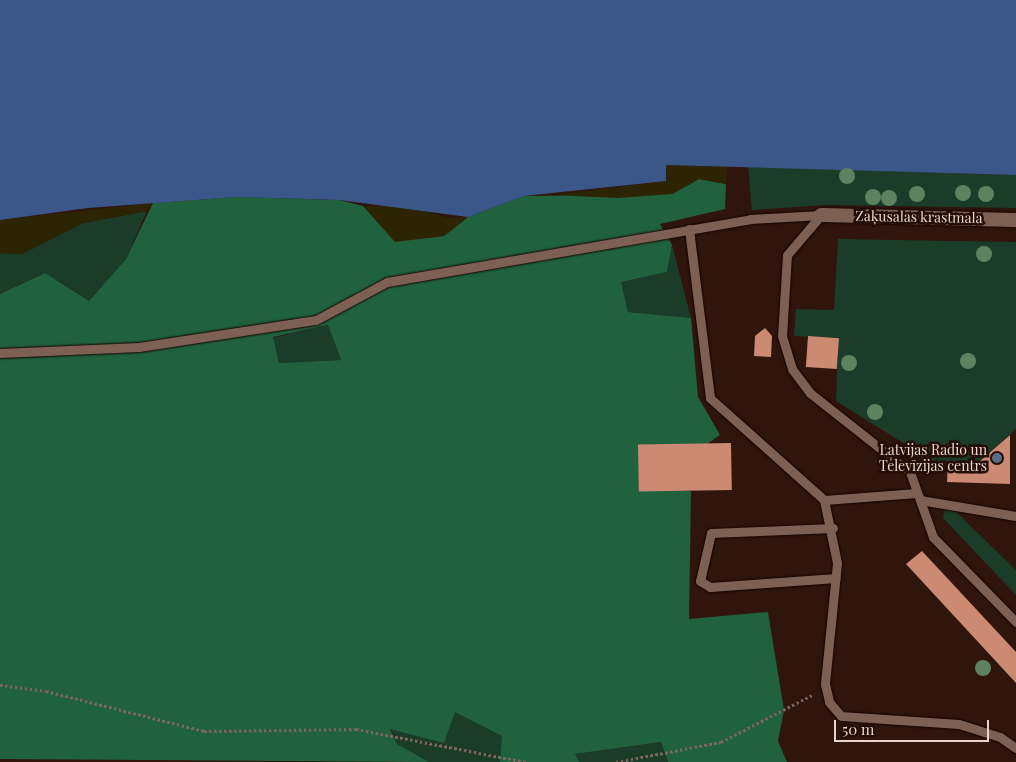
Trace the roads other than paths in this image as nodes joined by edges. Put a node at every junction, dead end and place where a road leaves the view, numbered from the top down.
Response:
1 (821, 215) junction
2 (1016, 220) edge
3 (689, 229) junction
4 (0, 353) edge
5 (919, 497) junction
6 (824, 500) junction
7 (1016, 516) edge
8 (833, 528) junction
9 (836, 578) junction
10 (1016, 622) edge
11 (1016, 748) edge

1 - 2 street, Zaķusalas krastmala
1 - 3 lane
1 - 5 lane
3 - 4 lane
3 - 6 lane
5 - 6 lane
5 - 7 lane
5 - 10 lane
6 - 8 lane
8 - 9 lane
8 - 9 lane
9 - 11 lane

